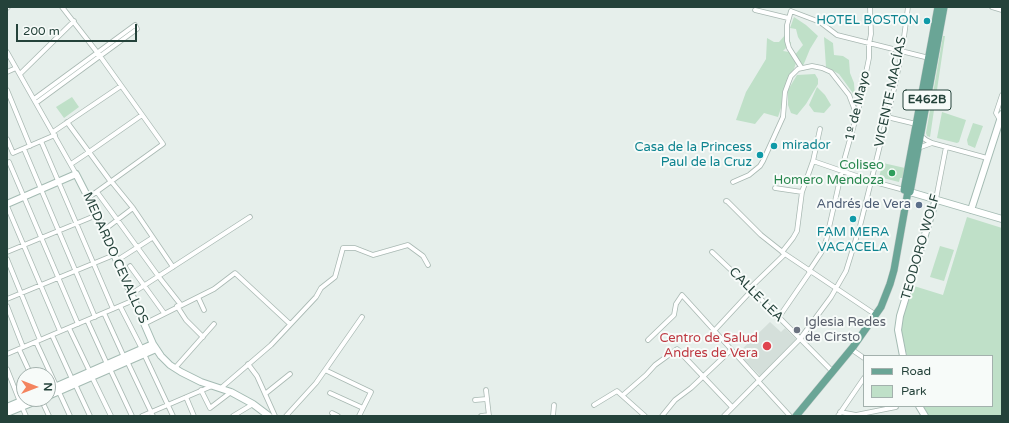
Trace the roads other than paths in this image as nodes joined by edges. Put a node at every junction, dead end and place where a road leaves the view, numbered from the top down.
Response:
1 (62, 7) edge
2 (870, 7) edge
3 (908, 7) edge
4 (938, 7) edge
5 (944, 7) edge
6 (992, 7) edge
7 (999, 7) edge
8 (1002, 9) edge
9 (755, 10) dead end
10 (788, 18) junction
11 (74, 21) junction
12 (869, 44) junction
13 (7, 52) edge
14 (902, 52) junction
15 (99, 54) junction
16 (9, 58) edge
17 (929, 58) junction
18 (801, 67) junction
19 (16, 68) junction
20 (7, 72) edge
21 (20, 74) junction
22 (122, 86) junction
23 (7, 91) edge
24 (1002, 95) edge
25 (35, 101) junction
26 (142, 115) junction
27 (887, 117) junction
28 (856, 118) junction
29 (1001, 118) edge
30 (67, 122) junction
31 (916, 124) junction
32 (820, 129) dead end
33 (54, 134) junction
34 (920, 135) junction
35 (7, 139) edge
36 (42, 141) junction
37 (932, 143) junction
38 (30, 146) junction
39 (946, 147) junction
40 (918, 148) junction
41 (24, 149) junction
42 (89, 152) junction
43 (910, 155) junction
44 (987, 158) junction
45 (813, 161) junction
46 (9, 162) dead end
47 (71, 164) junction
48 (843, 171) junction
49 (76, 174) junction
50 (871, 180) junction
51 (111, 181) junction
52 (59, 182) junction
53 (733, 182) dead end
54 (775, 188) dead end
55 (41, 189) junction
56 (907, 191) junction
57 (97, 192) junction
58 (802, 192) junction
59 (24, 196) junction
60 (88, 198) junction
61 (936, 199) junction
62 (726, 201) dead end
63 (7, 205) edge
64 (132, 208) junction
65 (971, 210) junction
66 (97, 215) junction
67 (250, 217) dead end
68 (1002, 218) edge
69 (118, 220) junction
70 (76, 224) junction
71 (104, 230) junction
72 (59, 231) junction
73 (42, 238) junction
74 (152, 238) junction
75 (24, 245) junction
76 (138, 248) junction
77 (7, 252) edge
78 (712, 252) dead end
79 (783, 253) junction
80 (115, 258) junction
81 (7, 259) edge
82 (93, 263) junction
83 (428, 264) dead end
84 (130, 266) dead end
85 (173, 267) junction
86 (76, 271) junction
87 (809, 271) junction
88 (159, 277) junction
89 (58, 278) junction
90 (40, 285) junction
91 (144, 286) junction
92 (837, 288) junction
93 (751, 289) junction
94 (21, 293) junction
95 (133, 297) junction
96 (198, 297) junction
97 (7, 299) edge
98 (179, 305) junction
99 (7, 306) edge
100 (120, 306) junction
101 (113, 309) junction
102 (204, 310) dead end
103 (104, 313) junction
104 (164, 313) junction
105 (876, 315) junction
106 (362, 316) dead end
107 (95, 317) junction
108 (779, 317) junction
109 (87, 320) junction
110 (78, 324) junction
111 (144, 324) junction
112 (214, 324) dead end
113 (290, 324) junction
114 (69, 328) junction
115 (60, 331) junction
116 (714, 331) junction
117 (52, 335) junction
118 (203, 337) junction
119 (800, 339) junction
120 (40, 340) junction
121 (648, 340) dead end
122 (36, 342) junction
123 (155, 346) junction
124 (21, 348) junction
125 (852, 349) junction
126 (731, 350) junction
127 (143, 352) junction
128 (7, 354) edge
129 (903, 355) edge
130 (863, 357) edge
131 (126, 359) junction
132 (248, 364) junction
133 (28, 367) edge
134 (108, 367) junction
135 (175, 368) junction
136 (7, 369) edge
137 (325, 370) junction
138 (833, 372) junction
139 (91, 374) junction
140 (290, 374) dead end
141 (703, 377) junction
142 (863, 379) edge
143 (759, 381) junction
144 (74, 382) junction
145 (212, 386) junction
146 (16, 388) edge
147 (220, 388) junction
148 (58, 389) junction
149 (202, 390) junction
150 (486, 390) dead end
151 (231, 392) junction
152 (330, 393) dead end
153 (265, 394) junction
154 (623, 395) junction
155 (186, 397) junction
156 (487, 399) junction
157 (475, 400) dead end
158 (253, 404) junction
159 (594, 404) dead end
160 (168, 405) junction
161 (554, 405) dead end
162 (16, 407) edge
163 (732, 407) junction
164 (896, 407) edge
165 (920, 407) edge
166 (363, 408) junction
167 (7, 413) edge
168 (332, 413) dead end
169 (152, 414) edge
170 (839, 414) edge
171 (264, 415) edge
172 (70, 416) edge
173 (90, 416) edge
174 (111, 416) edge
175 (132, 416) edge
176 (142, 416) edge
177 (173, 416) edge
178 (194, 416) edge
179 (233, 416) edge
180 (275, 416) edge
181 (286, 416) edge
182 (338, 416) edge
183 (360, 416) edge
184 (481, 416) edge
185 (489, 416) edge
186 (553, 416) edge
187 (645, 416) edge
188 (662, 416) edge
189 (724, 416) edge
190 (790, 416) edge
191 (796, 416) edge
192 (925, 416) edge

1 - 11 street
2 - 12 street, 1º de Mayo
3 - 14 street, VICENTE MACÍAS
4 - 17 main road, E462B
5 - 34 main road, E462B
6 - 8 street
7 - 8 street
9 - 10 street
10 - 12 street
10 - 18 street
11 - 15 street
11 - 21 street
12 - 14 street
12 - 28 street, 1º de Mayo
13 - 16 street, MEDARDO CEVALLOS
14 - 17 street
14 - 27 street, VICENTE MACÍAS
15 - 15 street
15 - 22 street
15 - 25 street
16 - 19 street, MEDARDO CEVALLOS
17 - 31 main road, E462B
18 - 28 street
18 - 53 street
19 - 20 street
19 - 21 street, MEDARDO CEVALLOS
21 - 25 street, MEDARDO CEVALLOS
22 - 26 street
22 - 30 street
23 - 38 street
24 - 29 street
25 - 33 street, MEDARDO CEVALLOS
26 - 42 street
26 - 51 street
27 - 31 street
27 - 50 street, VICENTE MACÍAS
28 - 48 street, 1º de Mayo
29 - 44 street
30 - 33 street
30 - 42 street
31 - 34 street
31 - 43 main road, E462B
32 - 45 street
33 - 36 street
33 - 47 street, MEDARDO CEVALLOS
34 - 37 street
34 - 40 main road, E462B
35 - 41 street
36 - 38 street
36 - 52 street
37 - 39 street
37 - 40 street
38 - 41 street
39 - 44 street
39 - 61 street, TEODORO WOLF
40 - 43 street
40 - 56 main road, E462B
41 - 55 street
42 - 47 street
42 - 51 street
43 - 56 main road, E462B
44 - 65 street
45 - 48 street
45 - 58 street
46 - 59 street
47 - 49 street, MEDARDO CEVALLOS
48 - 50 street
48 - 87 street, 1º de Mayo
49 - 52 street
49 - 60 street, MEDARDO CEVALLOS
50 - 56 street
50 - 92 street, VICENTE MACÍAS
51 - 57 street
51 - 64 street
52 - 55 street
52 - 70 street
54 - 58 street
55 - 59 street
55 - 72 street
56 - 61 street
56 - 105 main road, E462B
57 - 60 street
57 - 69 street
58 - 79 street
59 - 63 street
59 - 73 street
60 - 66 street, MEDARDO CEVALLOS
61 - 65 street
61 - 129 street, TEODORO WOLF
62 - 79 street
63 - 75 street
64 - 69 street
64 - 74 street
65 - 68 street
66 - 70 street
66 - 71 street, MEDARDO CEVALLOS
67 - 85 street
69 - 71 street
69 - 76 street
70 - 72 street
70 - 82 street
71 - 80 street, MEDARDO CEVALLOS
72 - 73 street
72 - 86 street
73 - 75 street
73 - 89 street
74 - 76 street
74 - 85 street
75 - 77 street
75 - 90 street
76 - 80 street
76 - 88 street
78 - 93 street, CALLE LEA
79 - 87 street
79 - 93 street
80 - 82 street
80 - 95 street, MEDARDO CEVALLOS
81 - 94 street
82 - 86 street
82 - 101 street
83 - 113 street
84 - 91 street
85 - 88 street
86 - 89 street
86 - 107 street
87 - 92 street
87 - 108 street, 1º de Mayo
88 - 91 street
88 - 98 street
89 - 90 street
89 - 110 street
90 - 94 street
90 - 115 street
91 - 95 street
91 - 104 street
92 - 105 street
92 - 119 street, VICENTE MACÍAS
93 - 108 street, CALLE LEA
93 - 116 street
94 - 97 street
94 - 120 street
95 - 100 street
95 - 111 street, MEDARDO CEVALLOS
96 - 98 street
96 - 102 street
96 - 113 street
98 - 104 street
98 - 118 street
99 - 124 street
100 - 101 street
100 - 127 street
101 - 103 street
103 - 107 street
103 - 131 street
104 - 111 street
105 - 125 main road, E462B
106 - 137 street
107 - 109 street
108 - 119 street, CALLE LEA
109 - 110 street
109 - 134 street
110 - 114 street
111 - 123 street, MEDARDO CEVALLOS
112 - 118 street
113 - 132 street
114 - 115 street
114 - 139 street
115 - 117 street
116 - 121 street
116 - 126 street
117 - 120 street
117 - 144 street
118 - 135 street
119 - 138 street, CALLE LEA
119 - 143 street, VICENTE MACÍAS
120 - 122 street
122 - 124 street
122 - 148 street
123 - 127 street
123 - 135 street, MEDARDO CEVALLOS
124 - 128 street
124 - 133 street
125 - 130 street
125 - 138 main road, E462B
126 - 141 street
126 - 143 street
127 - 131 street
127 - 160 street
131 - 134 street
131 - 169 street
132 - 147 street
132 - 153 street
134 - 139 street
134 - 175 street
135 - 145 street, MEDARDO CEVALLOS
136 - 146 street
137 - 166 street
137 - 181 street
138 - 191 main road, E462B
139 - 144 street
139 - 174 street
140 - 153 street
141 - 154 street
141 - 163 street
141 - 188 street
142 - 170 street
143 - 163 street, VICENTE MACÍAS
143 - 190 street
144 - 148 street
144 - 173 street
145 - 147 street, MEDARDO CEVALLOS
145 - 149 street
147 - 151 street, MEDARDO CEVALLOS
148 - 172 street
149 - 151 street
149 - 155 street
150 - 156 street
151 - 158 street, MEDARDO CEVALLOS
152 - 166 street
153 - 180 street
154 - 159 street
154 - 187 street
155 - 160 street
155 - 178 street
156 - 157 street
156 - 185 street
158 - 171 street, MEDARDO CEVALLOS
158 - 179 street
160 - 169 street
160 - 177 street
161 - 186 street
162 - 167 street
163 - 189 street, VICENTE MACÍAS
164 - 170 street
165 - 192 street
166 - 183 street
168 - 182 street
169 - 176 street
184 - 185 street

